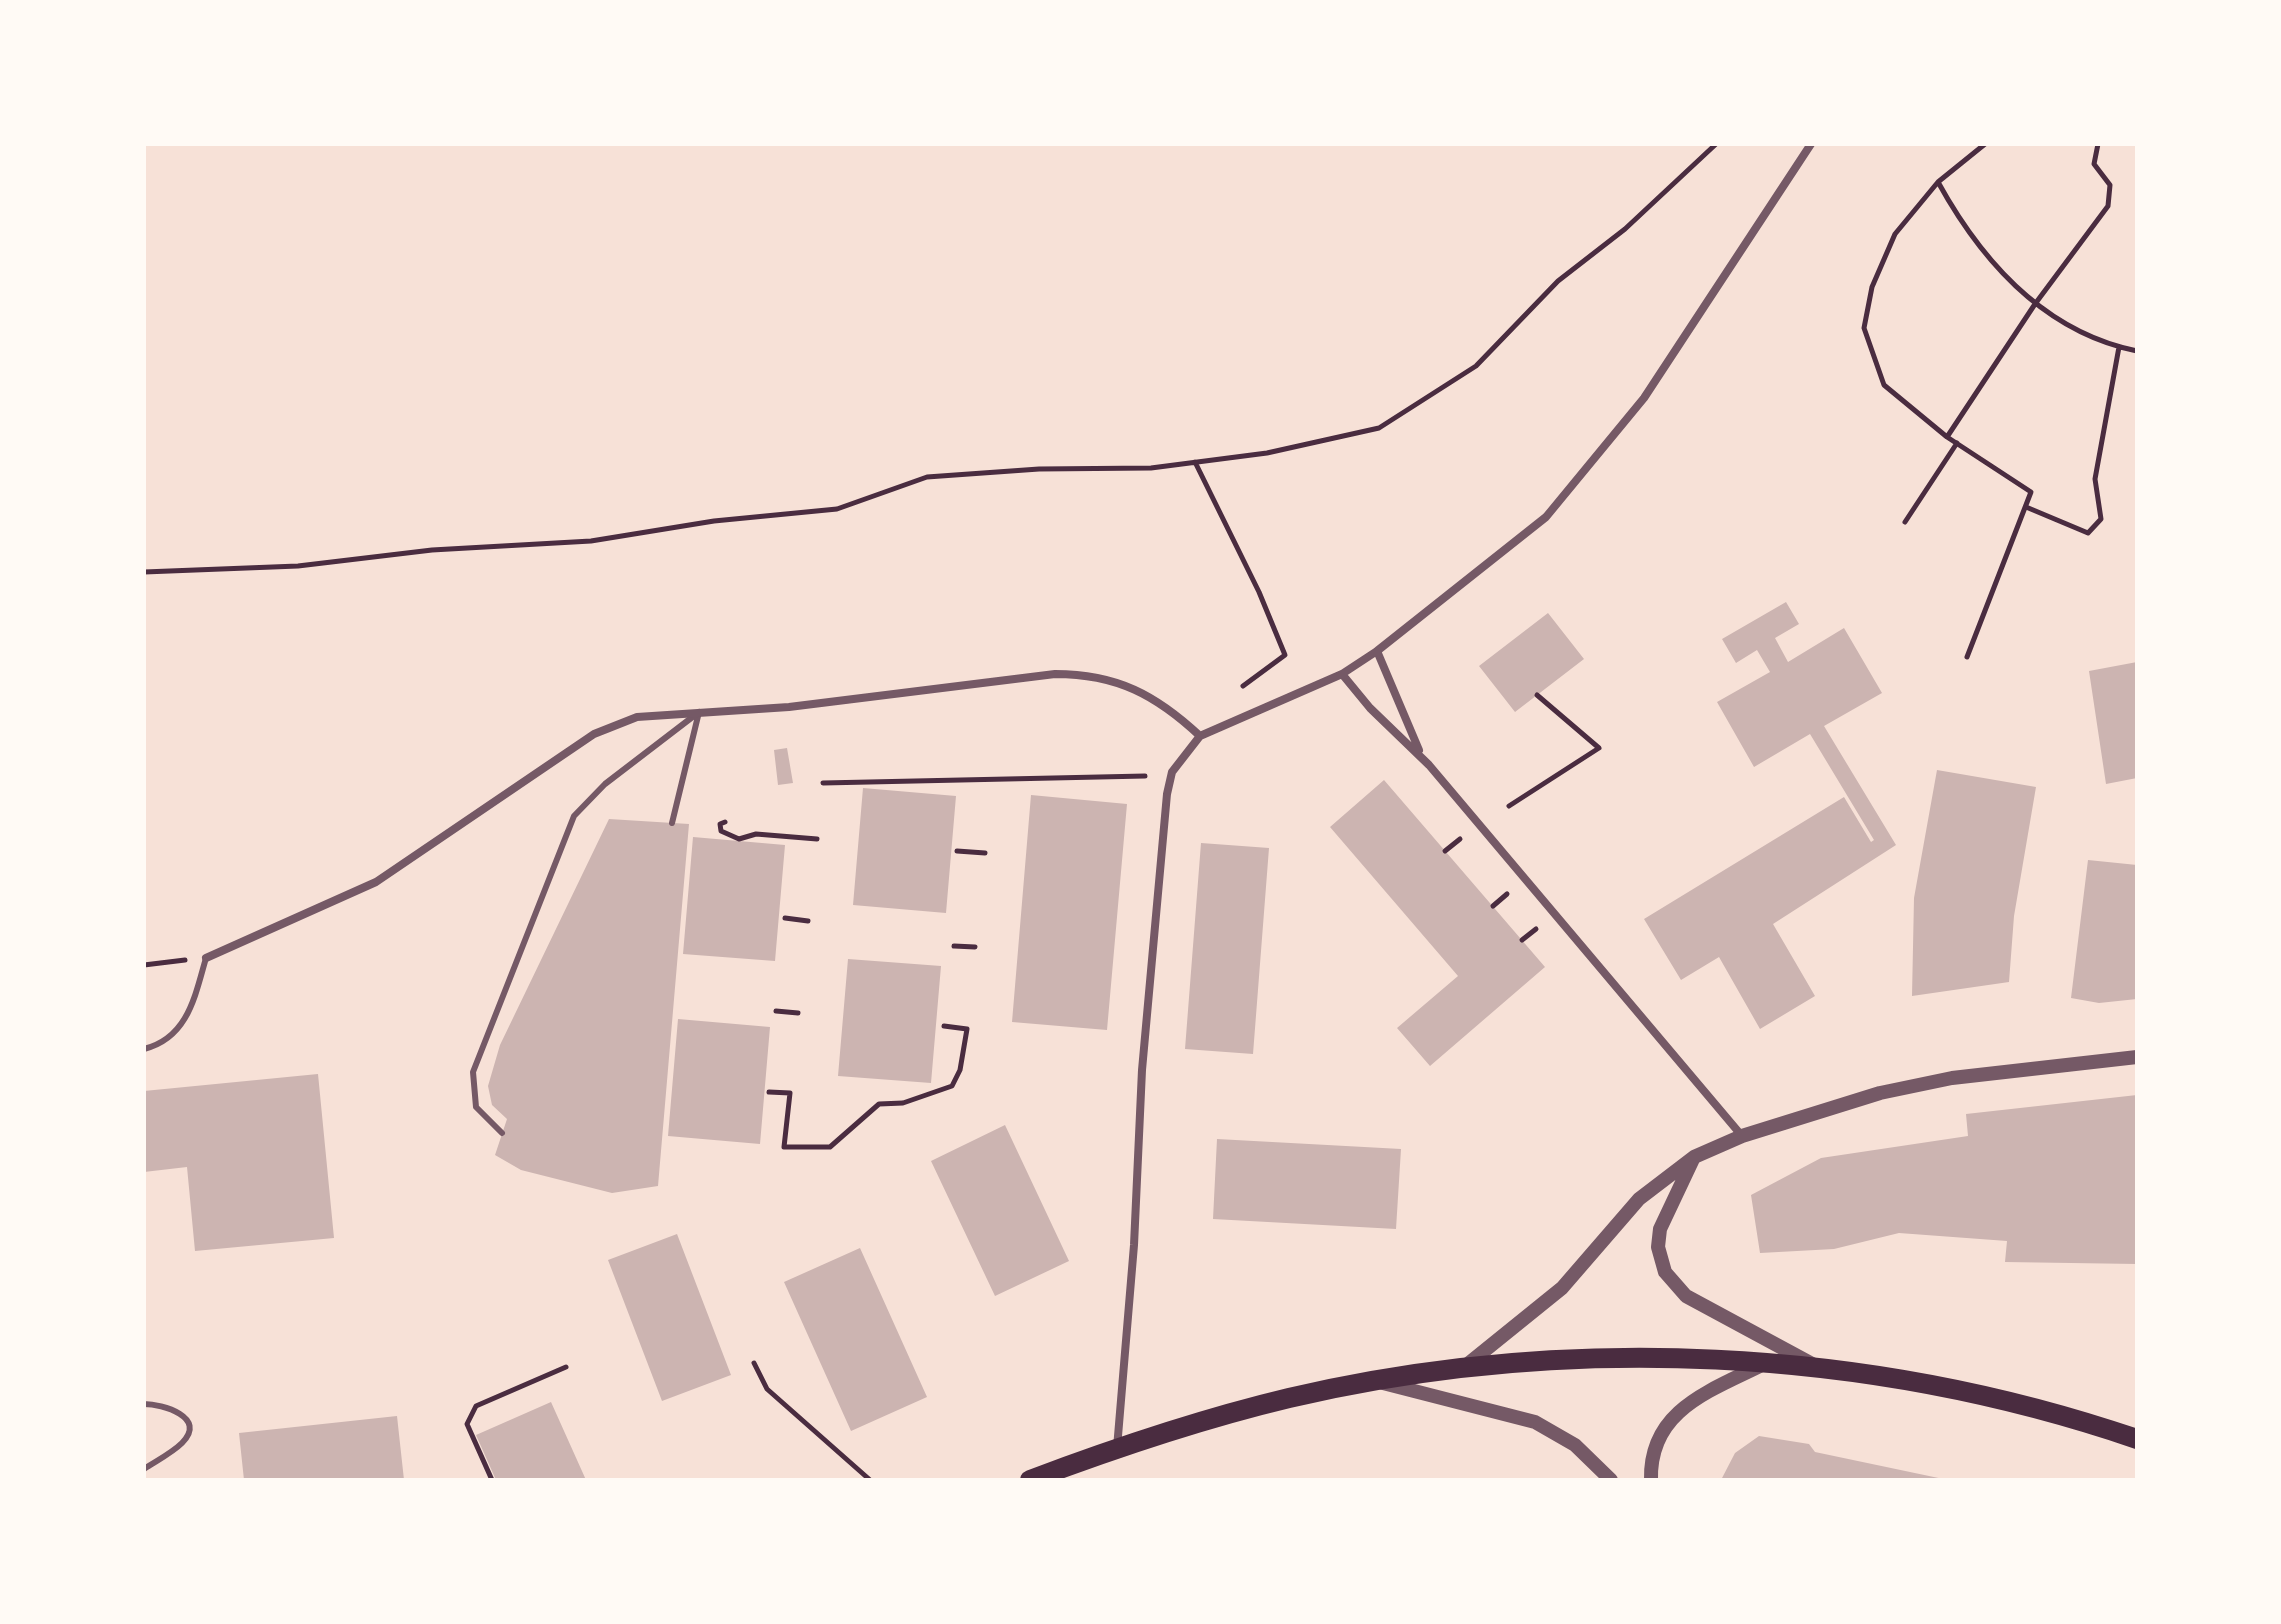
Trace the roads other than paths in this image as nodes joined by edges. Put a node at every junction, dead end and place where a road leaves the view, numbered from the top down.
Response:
1 (1811, 144) edge
2 (1377, 651) junction
3 (1342, 674) junction
4 (699, 712) junction
5 (1200, 736) junction
6 (1421, 755) junction
7 (672, 823) dead end
8 (206, 958) joint
9 (144, 1049) edge
10 (2137, 1057) edge
11 (502, 1133) dead end
12 (1742, 1136) junction
13 (1694, 1157) junction
14 (1765, 1363) junction
15 (1461, 1369) junction
16 (1821, 1369) junction
17 (1379, 1382) junction
18 (144, 1404) edge
19 (2137, 1439) edge
20 (1117, 1448) junction
21 (144, 1469) edge
22 (1030, 1480) edge
23 (1611, 1480) edge
24 (1651, 1480) edge

1 - 2 street
2 - 3 street
2 - 6 street
3 - 5 street
3 - 6 street
4 - 5 street
4 - 7 lane
4 - 8 street
4 - 11 lane
5 - 20 street
6 - 12 street
8 - 9 lane
10 - 12 street
12 - 13 street
13 - 15 street
13 - 16 street
14 - 15 main road
14 - 16 main road
14 - 24 street
15 - 17 main road
16 - 19 main road
17 - 20 main road
17 - 23 street
18 - 21 lane
20 - 22 main road

